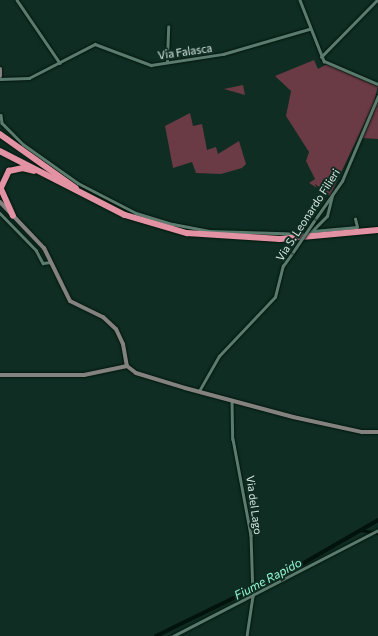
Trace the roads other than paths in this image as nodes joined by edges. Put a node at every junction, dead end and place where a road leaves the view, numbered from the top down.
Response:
1 (16, 0) edge
2 (300, 0) edge
3 (377, 0) edge
4 (168, 27) dead end
5 (309, 29) junction
6 (321, 57) junction
7 (166, 61) junction
8 (60, 63) junction
9 (0, 69) edge
10 (0, 76) edge
11 (0, 79) edge
12 (378, 84) edge
13 (378, 96) edge
14 (1, 116) edge
15 (0, 133) edge
16 (0, 151) edge
17 (1, 189) edge
18 (80, 194) junction
19 (332, 196) junction
20 (0, 202) edge
21 (107, 207) junction
22 (0, 213) edge
23 (13, 215) junction
24 (355, 219) dead end
25 (378, 230) edge
26 (313, 231) junction
27 (52, 262) junction
28 (127, 366) junction
29 (0, 375) edge
30 (199, 392) junction
31 (232, 400) junction
32 (378, 432) edge
33 (378, 530) edge
34 (253, 594) junction
35 (173, 636) edge
36 (247, 636) edge

1 - 8 street
2 - 5 street
3 - 6 street
4 - 7 street
5 - 6 street
5 - 7 street, Via Falasca
6 - 12 street
7 - 8 street, Via Falasca
8 - 11 street, Via Falasca
9 - 10 main road
13 - 19 street, Via S. Leonardo Filieri
14 - 26 street
15 - 21 highway
16 - 18 highway
17 - 18 highway
17 - 23 highway
18 - 21 highway
19 - 26 street
19 - 30 street, Via S. Leonardo Filieri, bridge
20 - 23 main road
21 - 25 highway
22 - 27 street
23 - 27 main road
24 - 26 street
27 - 28 main road
28 - 29 main road
28 - 30 main road
30 - 31 main road
31 - 32 main road
31 - 34 street, Via del Lago
33 - 34 street
34 - 35 street
34 - 36 street, Via del Lago

